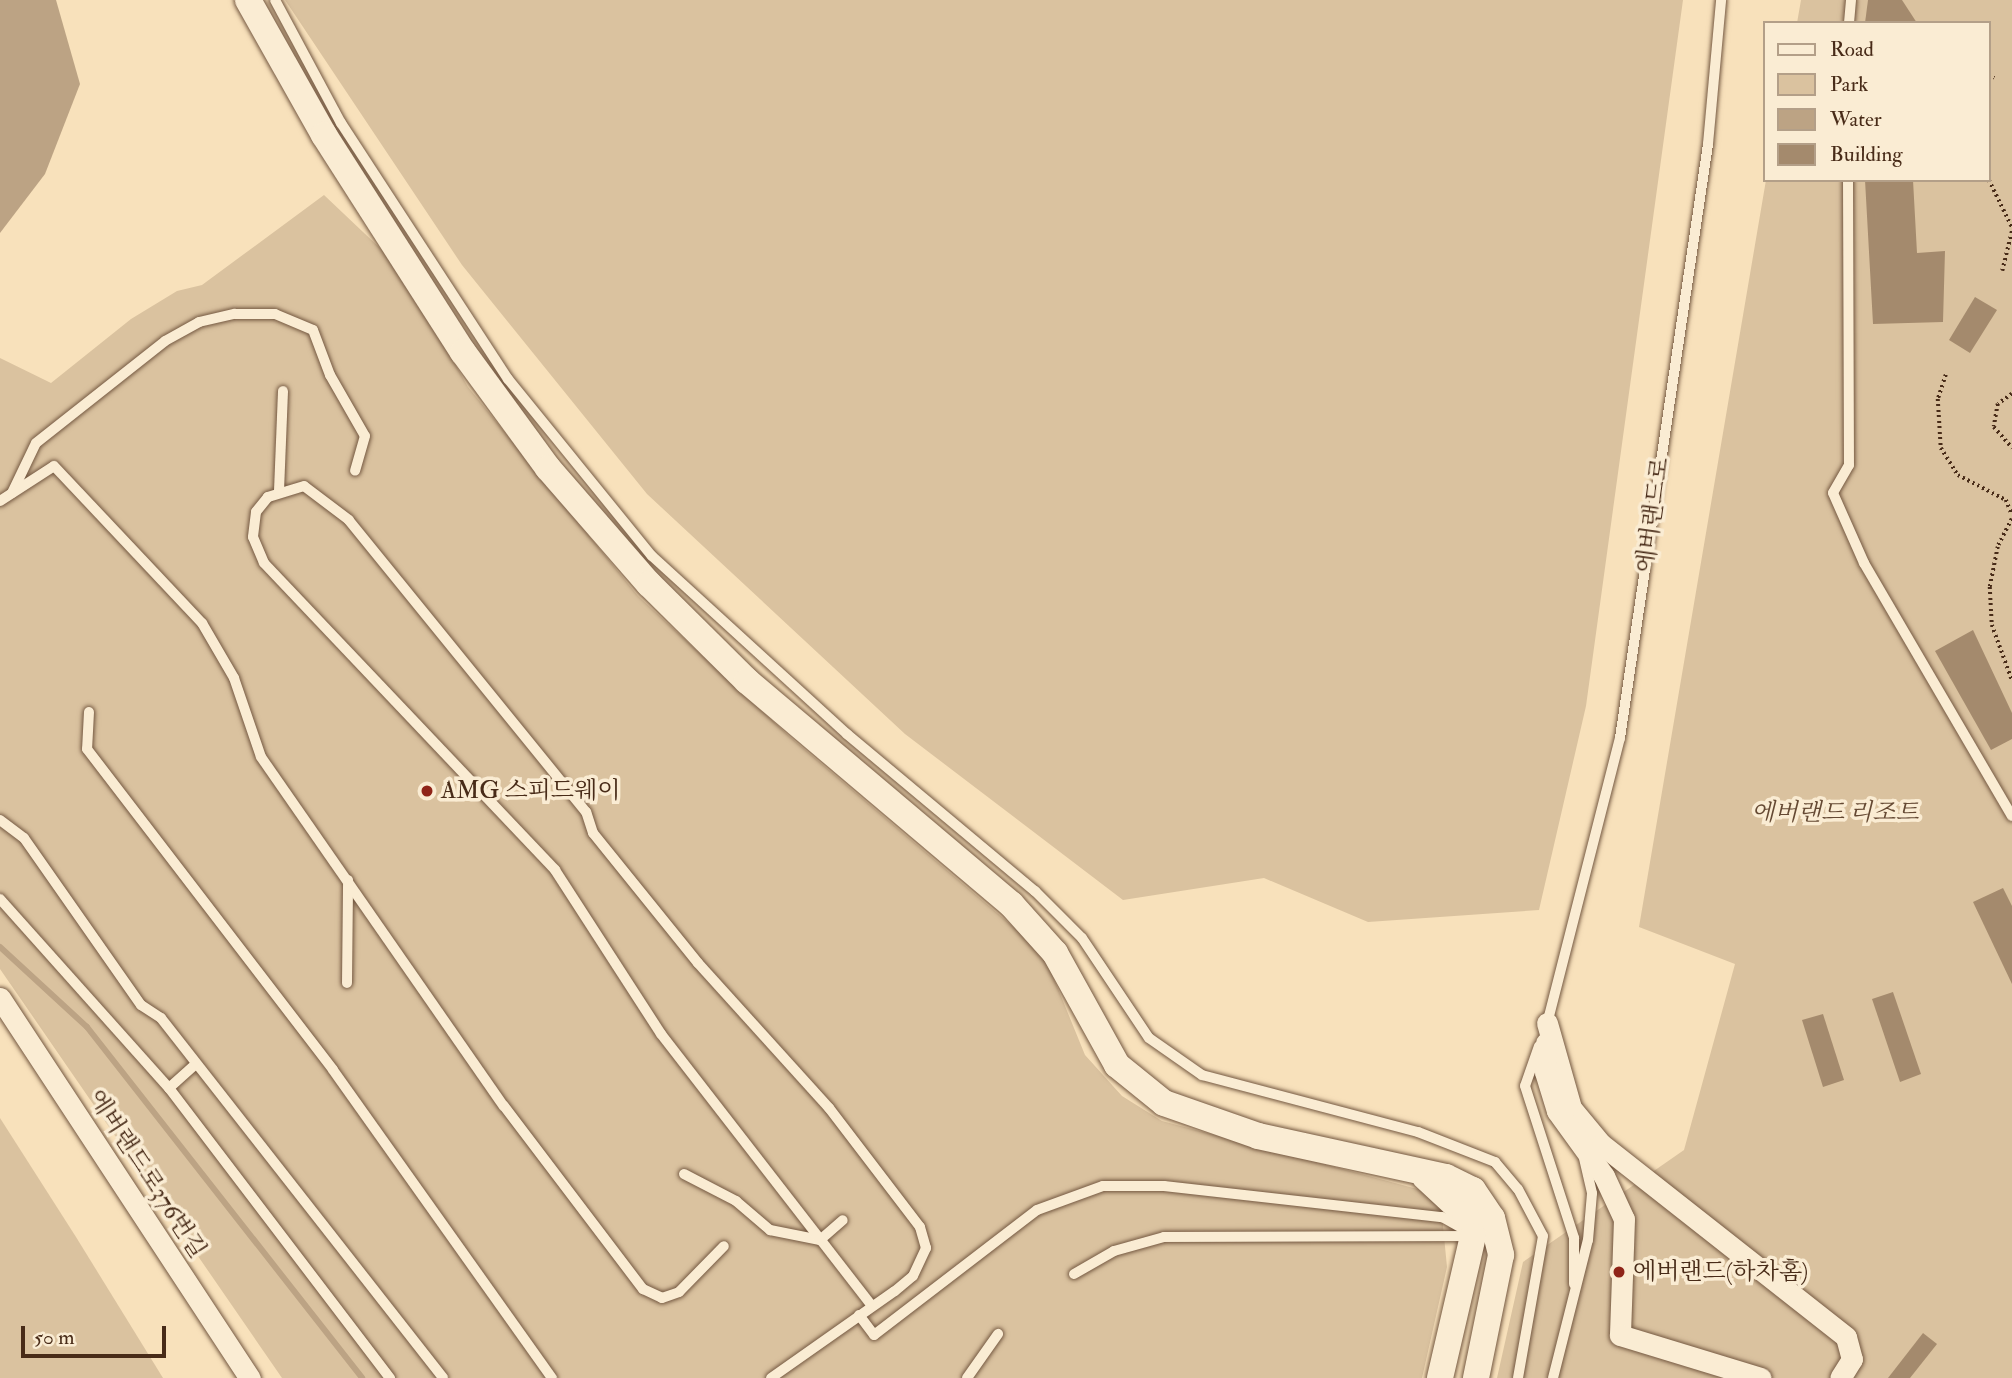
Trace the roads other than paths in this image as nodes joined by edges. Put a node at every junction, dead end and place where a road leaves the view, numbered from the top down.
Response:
1 (248, 0) edge
2 (275, 0) edge
3 (1721, 0) edge
4 (1851, 0) edge
5 (1849, 21) edge
6 (1848, 182) edge
7 (283, 391) dead end
8 (355, 471) dead end
9 (279, 491) junction
10 (12, 493) junction
11 (0, 501) edge
12 (89, 712) dead end
13 (2012, 816) edge
14 (0, 820) edge
15 (348, 880) junction
16 (0, 899) edge
17 (347, 983) dead end
18 (0, 998) edge
19 (1547, 1023) junction
20 (196, 1063) junction
21 (169, 1088) junction
22 (1571, 1108) junction
23 (1579, 1142) junction
24 (1419, 1172) junction
25 (684, 1174) dead end
26 (844, 1220) dead end
27 (1473, 1236) junction
28 (820, 1240) junction
29 (724, 1247) dead end
30 (1074, 1274) dead end
31 (1574, 1284) junction
32 (872, 1306) junction
33 (859, 1315) junction
34 (998, 1334) dead end
35 (250, 1378) edge
36 (390, 1378) edge
37 (443, 1378) edge
38 (552, 1378) edge
39 (771, 1378) edge
40 (967, 1378) edge
41 (1440, 1378) edge
42 (1476, 1378) edge
43 (1518, 1378) edge
44 (1553, 1378) edge
45 (1761, 1378) edge
46 (1840, 1378) edge

1 - 24 street
2 - 43 lane
3 - 19 lane, 에버랜드로
4 - 5 lane
6 - 13 lane
7 - 9 lane
8 - 10 lane
9 - 28 lane
9 - 32 lane
10 - 11 lane
10 - 15 lane
12 - 38 lane
14 - 20 lane
15 - 17 lane
15 - 29 lane
16 - 21 lane
18 - 35 street, 에버랜드로376번길
19 - 22 street
19 - 23 street
19 - 31 lane, 에버랜드로
20 - 21 lane
20 - 37 lane
21 - 36 lane
22 - 23 lane
22 - 46 street
23 - 31 lane
23 - 45 street
24 - 27 street
24 - 42 street
25 - 28 lane
26 - 28 lane
27 - 30 lane
27 - 33 lane
27 - 41 street
28 - 32 lane
31 - 44 lane
32 - 33 lane
33 - 39 lane
34 - 40 lane

